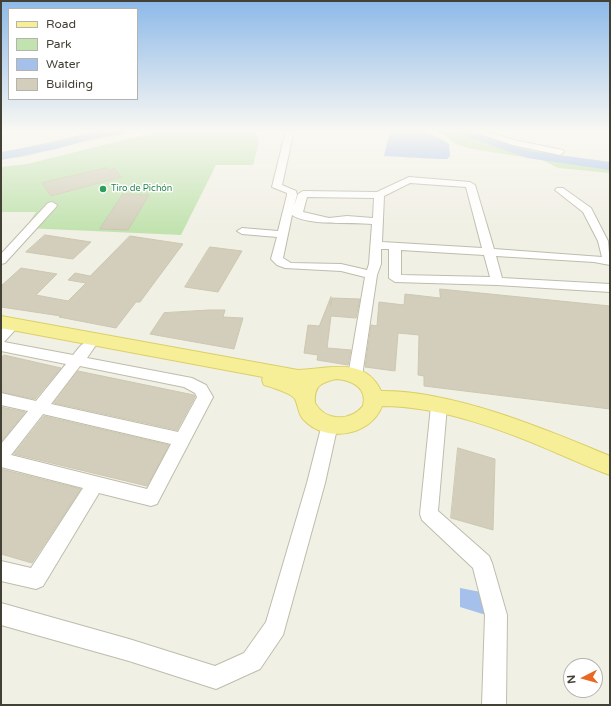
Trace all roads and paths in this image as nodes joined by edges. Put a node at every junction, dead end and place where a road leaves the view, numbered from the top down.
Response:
1 (282, 163) edge
2 (560, 190) dead end
3 (379, 195) junction
4 (50, 209) dead end
5 (376, 221) junction
6 (242, 231) dead end
7 (282, 234) junction
8 (375, 245) junction
9 (395, 247) junction
10 (490, 252) junction
11 (1, 261) edge
12 (610, 262) edge
13 (371, 275) junction
14 (497, 280) junction
15 (610, 288) edge
16 (2, 333) edge
17 (89, 345) junction
18 (77, 361) junction
19 (318, 376) junction
20 (355, 376) junction
21 (303, 395) junction
22 (1, 399) edge
23 (374, 399) junction
24 (439, 406) junction
25 (40, 408) junction
26 (330, 424) junction
27 (182, 440) junction
28 (1, 456) edge
29 (1, 460) edge
30 (610, 466) edge
31 (95, 484) junction
32 (1, 571) edge
33 (1, 614) edge
34 (494, 705) edge

1 - 7 street
2 - 12 street
3 - 5 street
3 - 5 street
3 - 10 street
4 - 11 street
5 - 8 street
6 - 7 street
7 - 13 street
8 - 9 street
8 - 13 street
9 - 10 street
9 - 14 street
10 - 12 street
10 - 14 street
13 - 20 street
14 - 15 street
16 - 17 main road
16 - 18 street
16 - 19 main road
17 - 18 street
17 - 21 main road
18 - 25 street
18 - 27 street
19 - 20 main road
19 - 21 main road
20 - 23 main road
21 - 26 main road
22 - 25 street
23 - 24 main road
23 - 26 main road
24 - 30 main road
24 - 34 street
25 - 27 street
25 - 28 street
26 - 33 street
27 - 31 street
29 - 31 street
31 - 32 street

